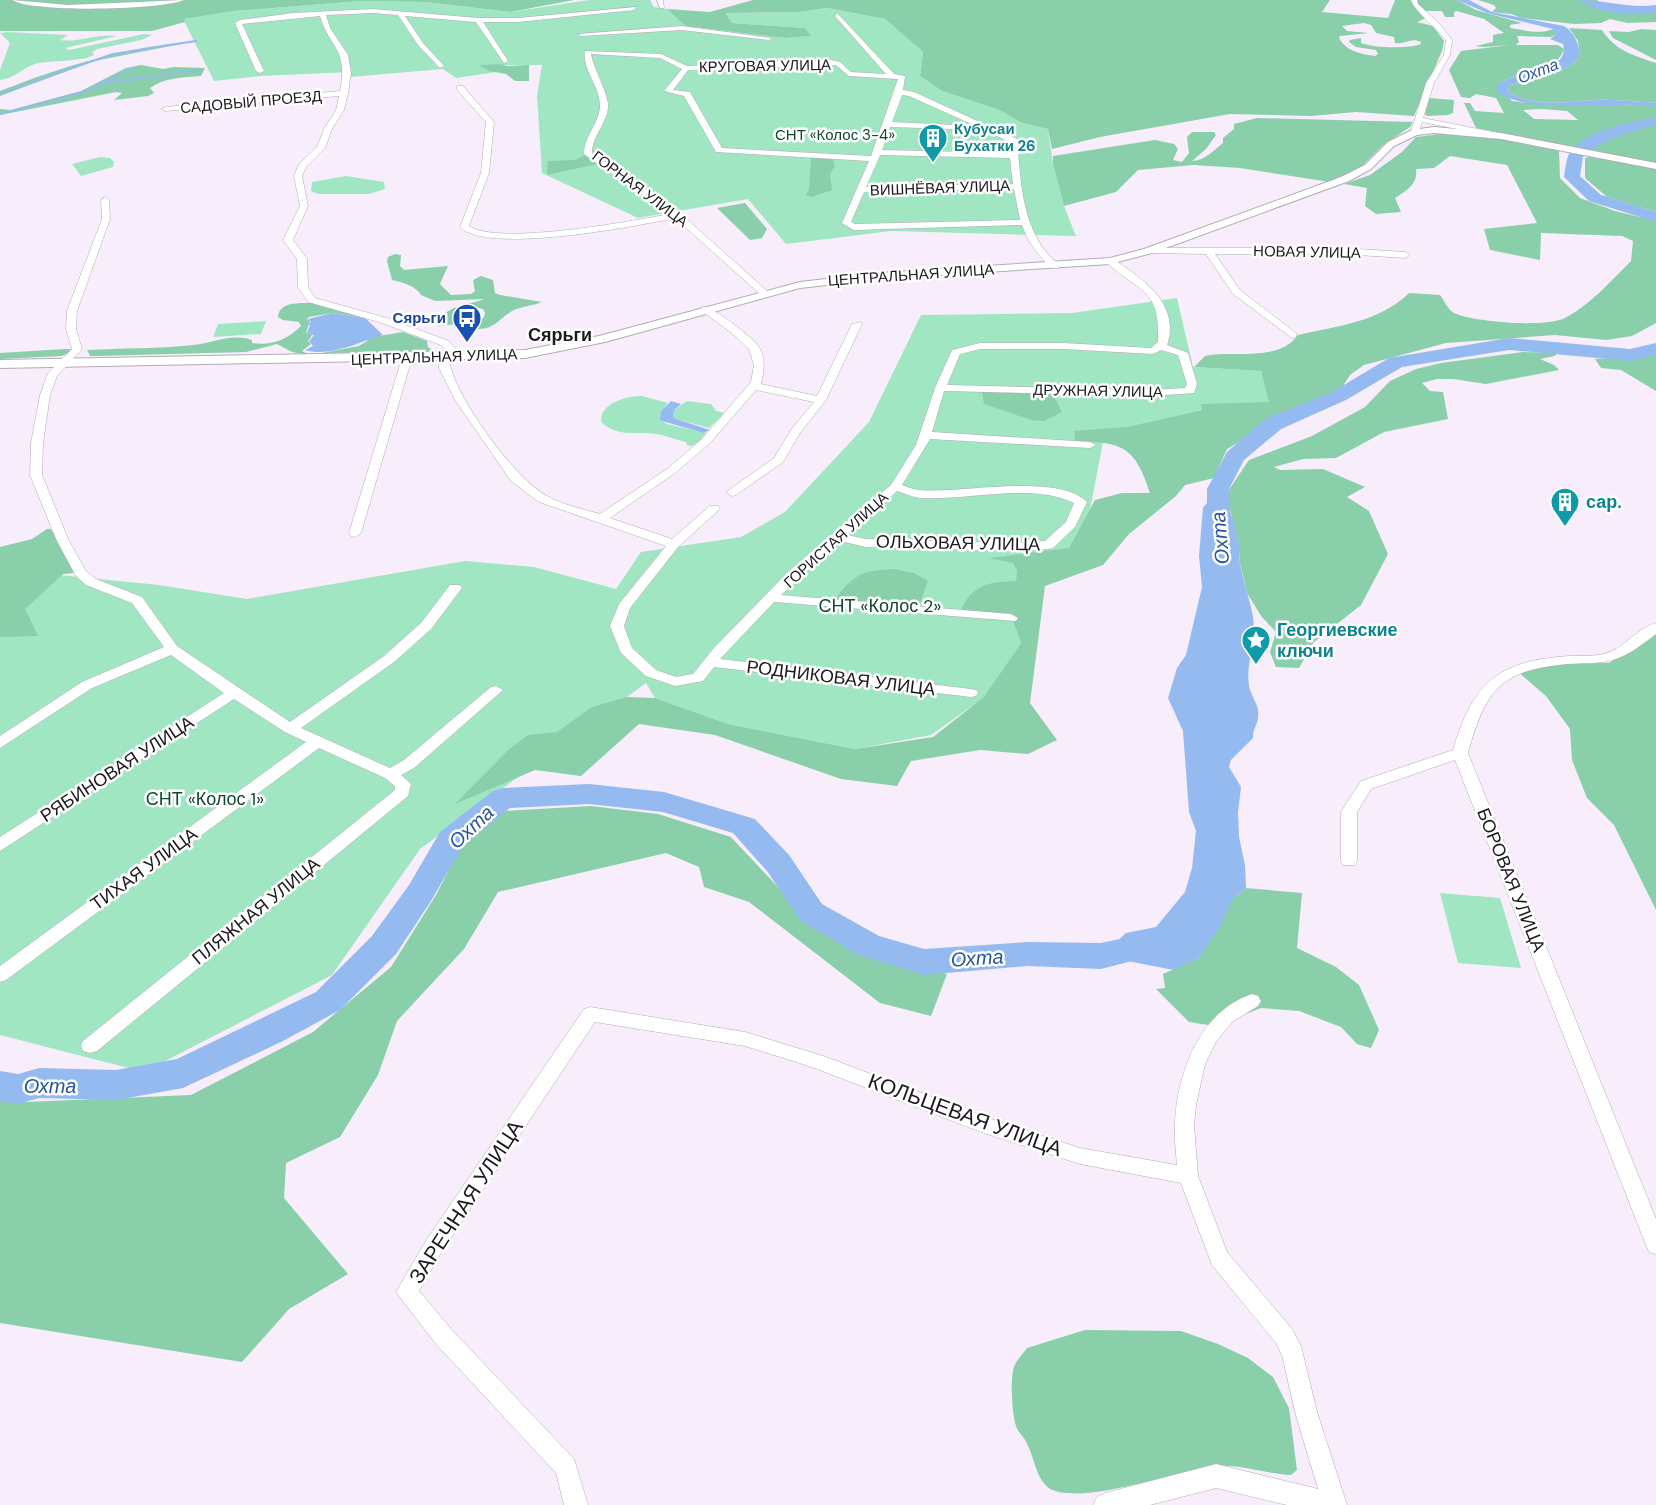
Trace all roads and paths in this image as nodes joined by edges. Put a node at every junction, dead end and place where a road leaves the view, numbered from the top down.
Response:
1 (15, 0) edge
2 (181, 0) edge
3 (1414, 0) edge
4 (634, 8) dead end
5 (322, 14) junction
6 (401, 14) junction
7 (564, 15) junction
8 (837, 15) dead end
9 (478, 20) junction
10 (581, 34) junction
11 (769, 38) dead end
12 (587, 52) junction
13 (504, 61) dead end
14 (440, 66) dead end
15 (686, 68) junction
16 (260, 71) dead end
17 (892, 76) junction
18 (460, 88) dead end
19 (899, 92) junction
20 (340, 94) junction
21 (165, 109) dead end
22 (1418, 119) junction
23 (886, 124) junction
24 (990, 130) junction
25 (1415, 132) junction
26 (1501, 136) junction
27 (876, 156) junction
28 (1012, 156) junction
29 (1656, 166) edge
30 (1019, 186) junction
31 (861, 190) junction
32 (105, 200) dead end
33 (677, 215) junction
34 (1026, 222) junction
35 (1148, 251) junction
36 (1209, 251) junction
37 (1406, 255) dead end
38 (1110, 261) junction
39 (1055, 266) junction
40 (764, 293) junction
41 (705, 309) junction
42 (857, 324) dead end
43 (1292, 335) dead end
44 (1159, 346) junction
45 (447, 357) junction
46 (407, 358) junction
47 (65, 362) junction
48 (0, 364) edge
49 (754, 386) junction
50 (940, 388) junction
51 (821, 400) junction
52 (925, 435) junction
53 (1090, 445) dead end
54 (895, 487) junction
55 (732, 492) dead end
56 (714, 509) dead end
57 (601, 519) junction
58 (355, 533) dead end
59 (838, 537) junction
60 (674, 544) junction
61 (455, 588) dead end
62 (772, 598) junction
63 (1011, 618) dead end
64 (1656, 627) edge
65 (172, 649) junction
66 (711, 662) junction
67 (496, 690) dead end
68 (234, 693) junction
69 (971, 693) dead end
70 (290, 729) junction
71 (318, 741) junction
72 (0, 743) edge
73 (1460, 753) junction
74 (390, 774) junction
75 (0, 844) edge
76 (1349, 861) dead end
77 (0, 975) edge
78 (1252, 1001) dead end
79 (745, 1039) joint
80 (90, 1046) dead end
81 (1188, 1176) junction
82 (1656, 1245) edge
83 (1334, 1504) edge
84 (576, 1505) edge
85 (1105, 1505) edge

1 - 2 street
3 - 22 street
4 - 7 street
5 - 6 street
5 - 16 street
5 - 20 street
6 - 9 street
6 - 14 street
7 - 9 street
7 - 10 street
8 - 17 street
9 - 13 street
10 - 11 street
10 - 12 street
12 - 15 street
12 - 33 street, ГОРНАЯ УЛИЦА
15 - 17 street, КРУГОВАЯ УЛИЦА
15 - 27 street, КРУГОВАЯ УЛИЦА
17 - 19 street
18 - 33 street
19 - 23 street
19 - 24 street
20 - 21 street, САДОВЫЙ ПРОЕЗД
20 - 45 street
22 - 25 street
22 - 26 street
23 - 24 street
23 - 27 street
24 - 28 street
25 - 26 street
25 - 35 street, ЦЕНТРАЛЬНАЯ УЛИЦА
26 - 29 street
27 - 28 street
27 - 31 street
28 - 30 street
30 - 31 street, ВИШНЁВАЯ УЛИЦА
30 - 34 street
31 - 34 street
32 - 47 street
33 - 40 street, ГОРНАЯ УЛИЦА
34 - 39 street
35 - 36 street, НОВАЯ УЛИЦА
35 - 38 street, ЦЕНТРАЛЬНАЯ УЛИЦА
36 - 37 street, НОВАЯ УЛИЦА
36 - 43 street
38 - 39 street, ЦЕНТРАЛЬНАЯ УЛИЦА
38 - 44 street
39 - 40 street, ЦЕНТРАЛЬНАЯ УЛИЦА
40 - 41 street, ЦЕНТРАЛЬНАЯ УЛИЦА
41 - 45 street, ЦЕНТРАЛЬНАЯ УЛИЦА
41 - 49 street
42 - 51 street
44 - 50 street, ГОРИСТАЯ УЛИЦА
44 - 50 street, ДРУЖНАЯ УЛИЦА
45 - 46 street, ЦЕНТРАЛЬНАЯ УЛИЦА
45 - 57 street
46 - 47 street, ЦЕНТРАЛЬНАЯ УЛИЦА
46 - 58 street
47 - 48 street, ЦЕНТРАЛЬНАЯ УЛИЦА
47 - 65 street
49 - 51 street
49 - 57 street
50 - 52 street, ГОРИСТАЯ УЛИЦА
51 - 55 street
52 - 53 street
52 - 54 street, ГОРИСТАЯ УЛИЦА
54 - 59 street, ГОРИСТАЯ УЛИЦА
54 - 59 street, ОЛЬХОВАЯ УЛИЦА
56 - 60 street
57 - 60 street
59 - 62 street, ГОРИСТАЯ УЛИЦА
60 - 66 street, ГОРИСТАЯ УЛИЦА
61 - 70 street
62 - 63 street
62 - 66 street, ГОРИСТАЯ УЛИЦА
64 - 73 street
65 - 68 street
65 - 72 street
66 - 69 street, РОДНИКОВАЯ УЛИЦА
67 - 74 street
68 - 70 street
68 - 75 street, РЯБИНОВАЯ УЛИЦА
70 - 71 street
71 - 74 street
71 - 77 street, ТИХАЯ УЛИЦА
73 - 76 street
73 - 82 street, БОРОВАЯ УЛИЦА
74 - 80 street, ПЛЯЖНАЯ УЛИЦА
78 - 81 street
79 - 81 street, КОЛЬЦЕВАЯ УЛИЦА
79 - 84 street, ЗАРЕЧНАЯ УЛИЦА
81 - 83 street
83 - 85 street

